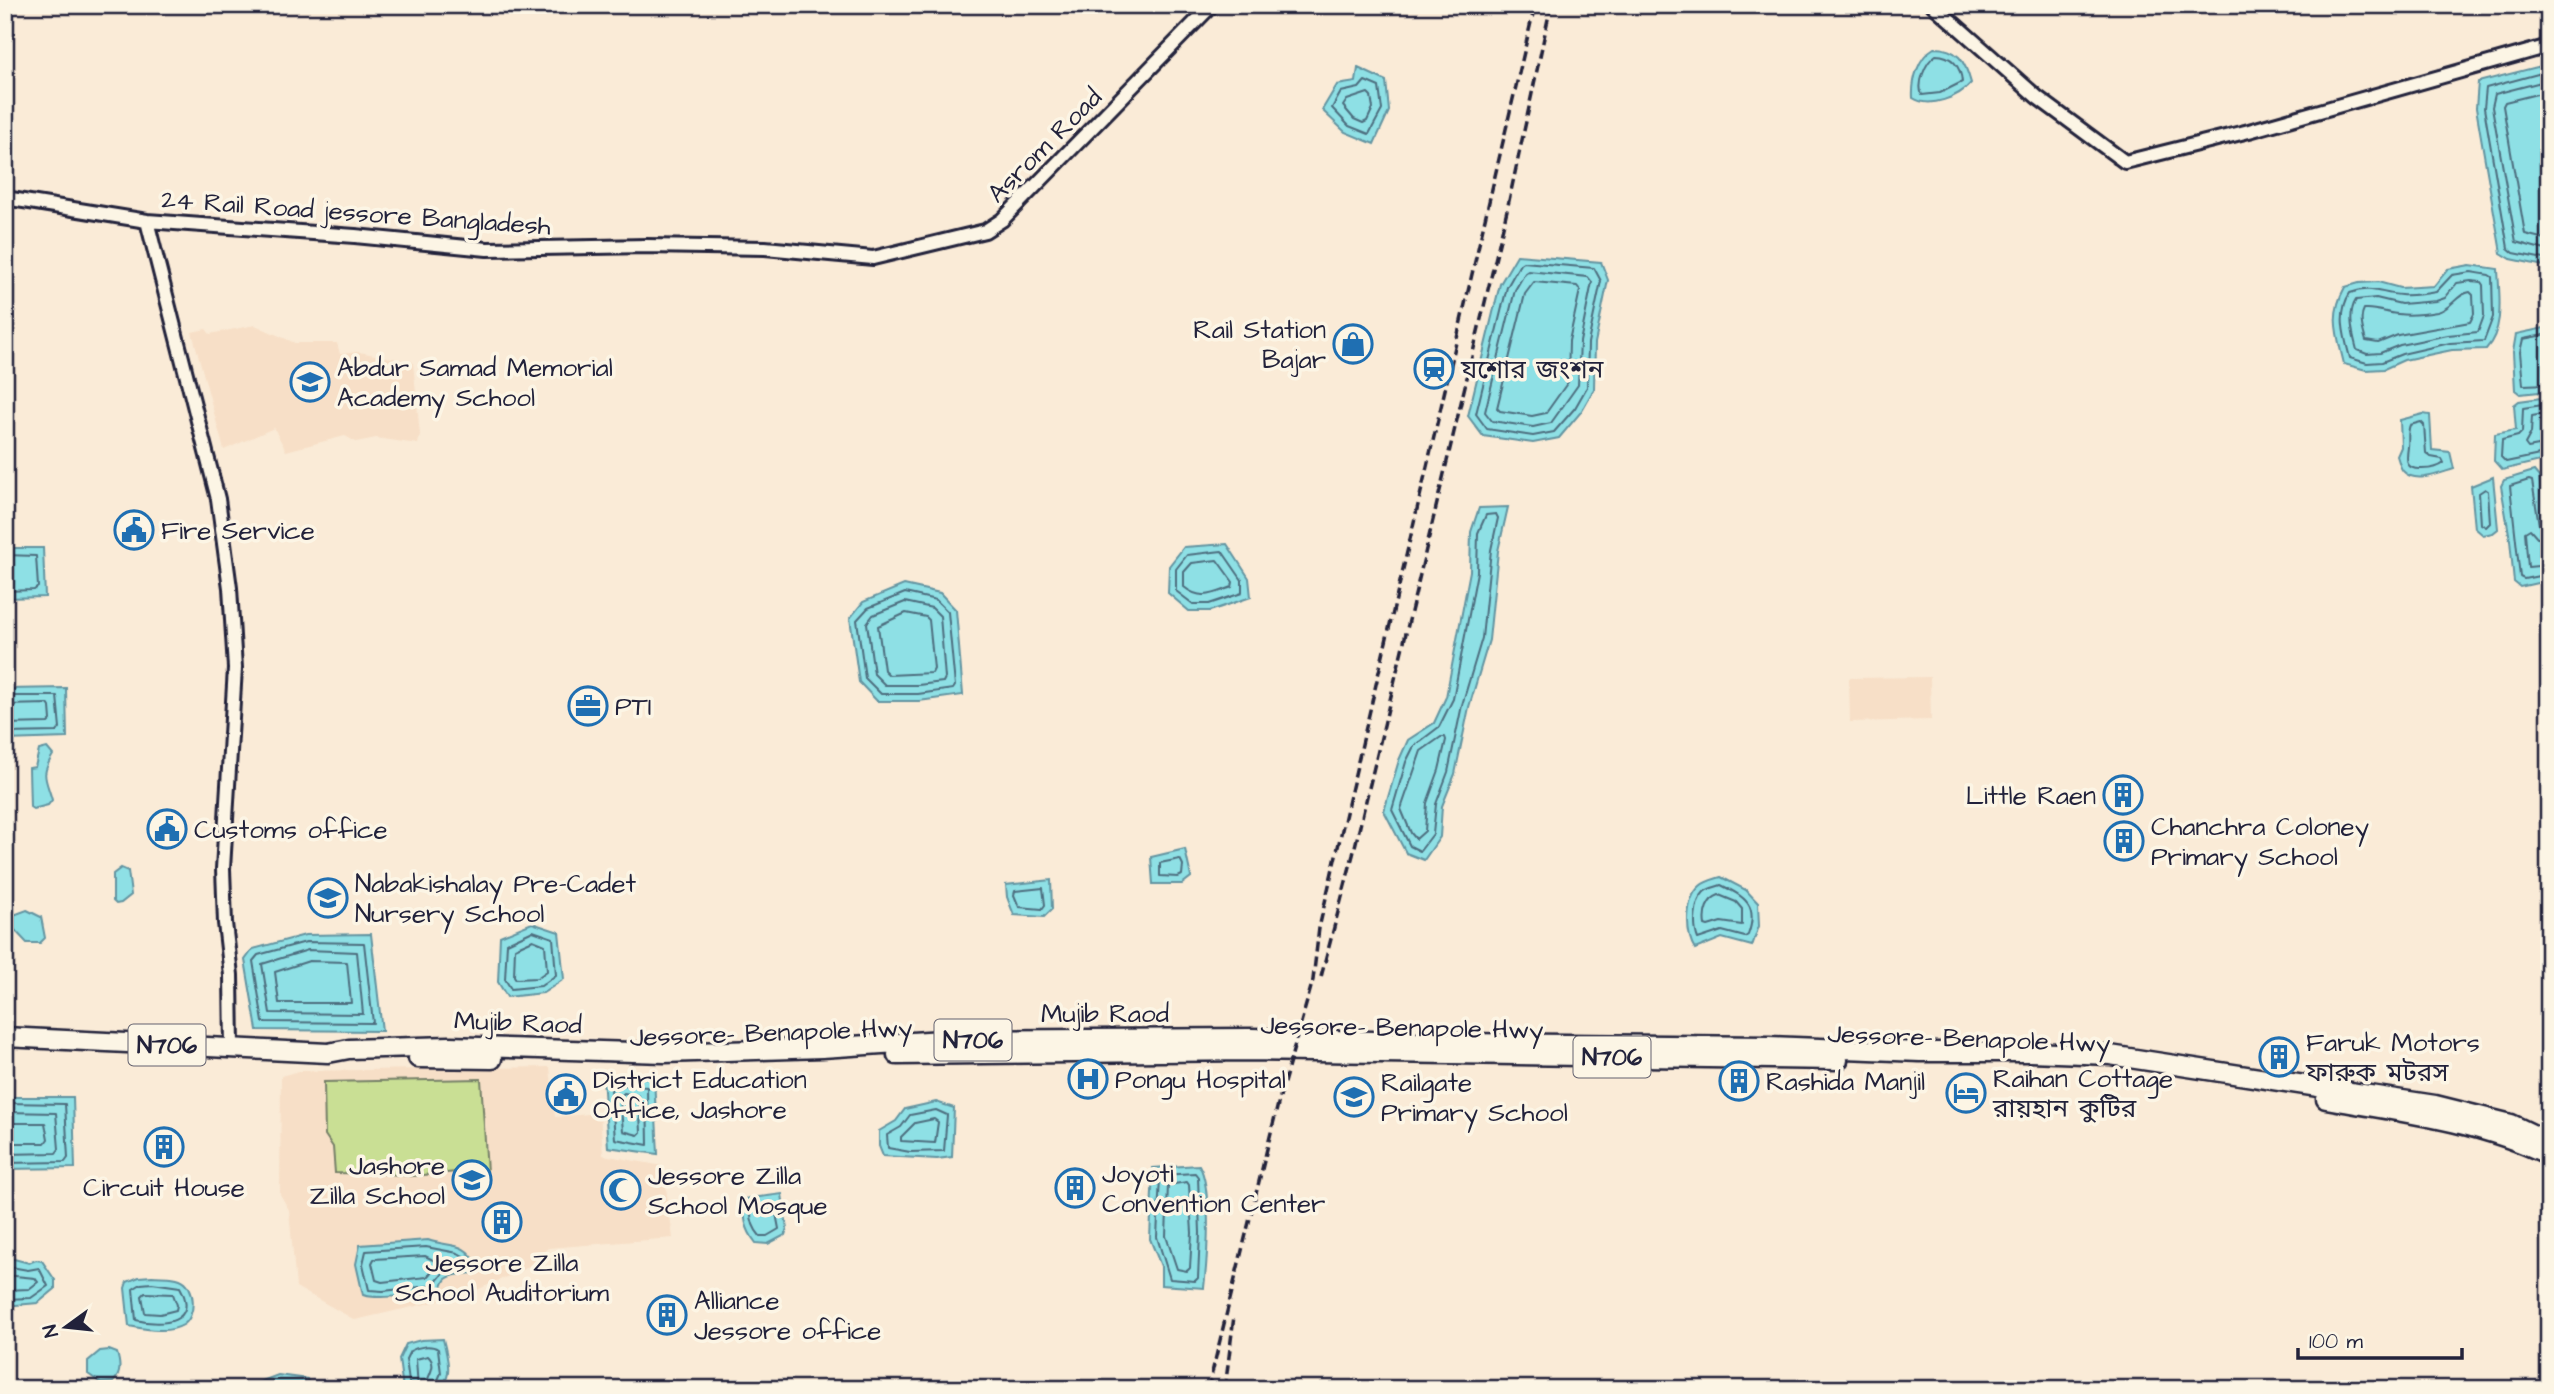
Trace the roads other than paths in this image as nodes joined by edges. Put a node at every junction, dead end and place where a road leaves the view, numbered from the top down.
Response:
1 (1212, 5) edge
2 (1933, 5) edge
3 (2549, 46) edge
4 (5, 198) edge
5 (147, 221) junction
6 (873, 258) joint
7 (5, 1037) edge
8 (1282, 1038) joint
9 (232, 1048) junction
10 (784, 1054) junction
11 (2549, 1142) edge
12 (2549, 1155) edge

1 - 6 street, Asrom Road
2 - 3 street
4 - 5 street, 24 Rail Road jessore Bangladesh
5 - 6 street, 24 Rail Road jessore Bangladesh
5 - 9 street
7 - 9 highway, N706
8 - 10 highway, Mujib Raod / N706
8 - 11 highway, Jessore- Benapole Hwy / N706
9 - 10 highway, Mujib Raod / N706
10 - 12 highway, Jessore- Benapole Hwy / N706

